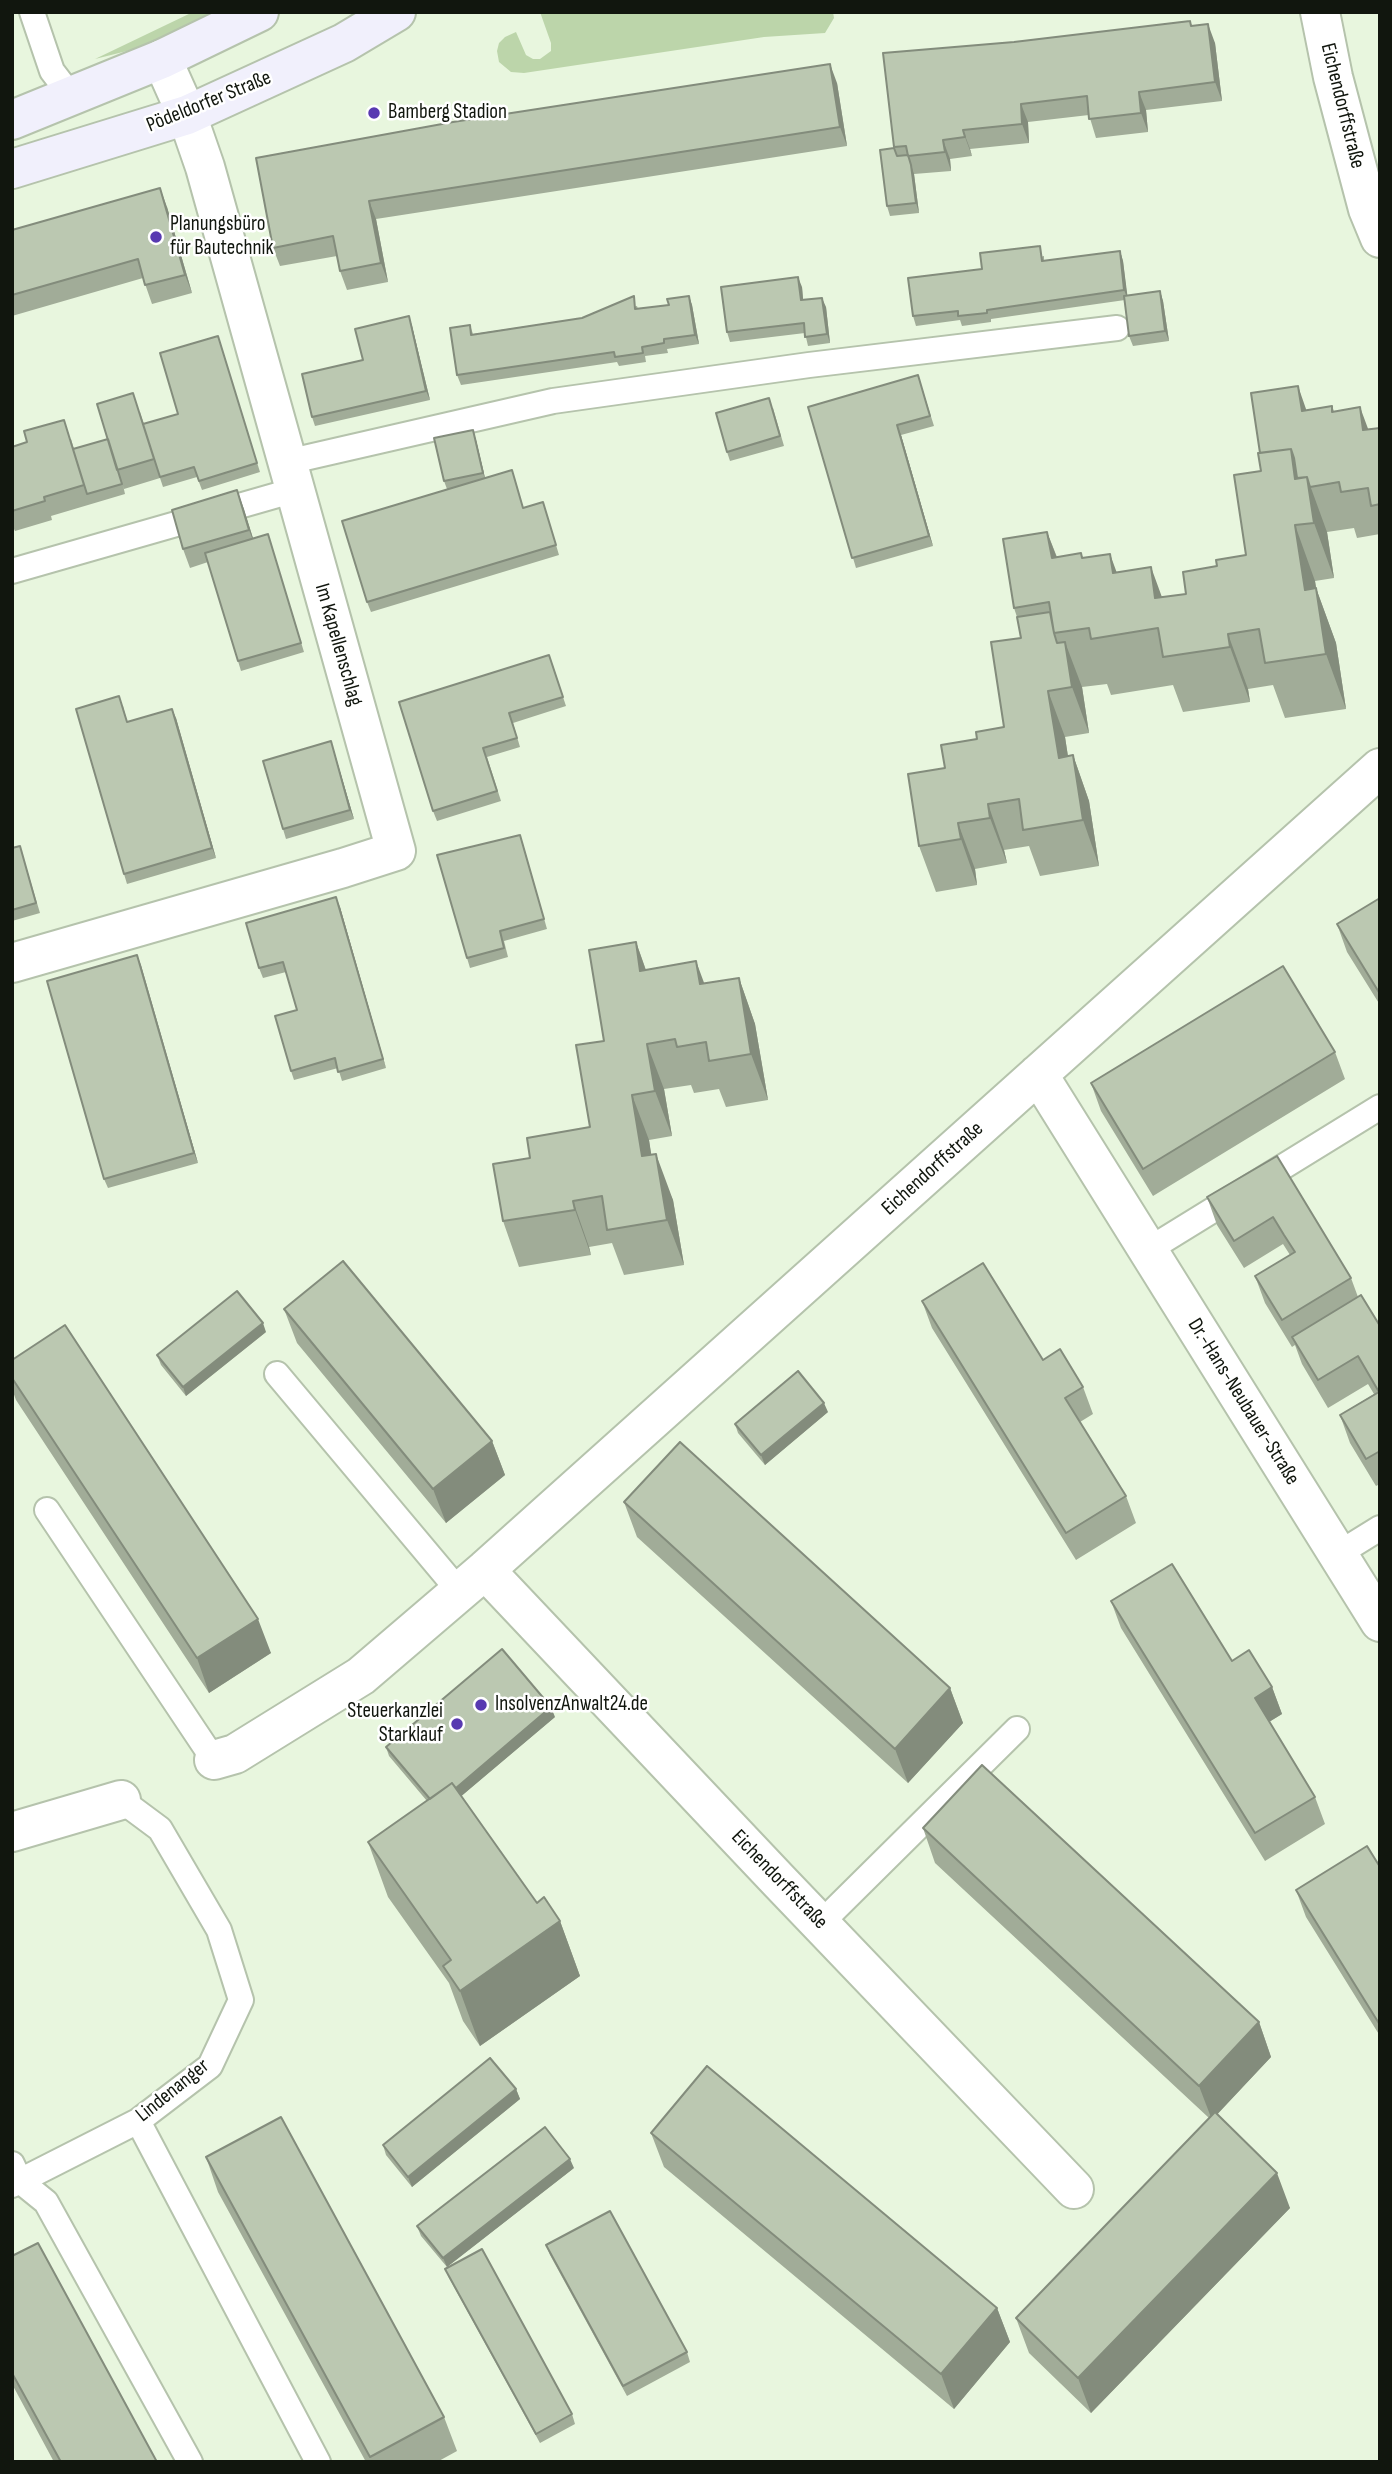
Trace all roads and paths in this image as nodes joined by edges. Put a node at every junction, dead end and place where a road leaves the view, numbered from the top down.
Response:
1 (32, 12) edge
2 (260, 12) edge
3 (396, 12) edge
4 (1320, 12) edge
5 (162, 59) junction
6 (72, 96) junction
7 (187, 116) junction
8 (12, 120) edge
9 (12, 169) edge
10 (1380, 239) edge
11 (1117, 328) dead end
12 (291, 476) junction
13 (12, 571) edge
14 (1380, 768) edge
15 (12, 963) edge
16 (1038, 1074) junction
17 (1380, 1107) edge
18 (1148, 1251) junction
19 (277, 1374) dead end
20 (47, 1510) dead end
21 (1380, 1528) edge
22 (1338, 1554) junction
23 (472, 1581) junction
24 (1380, 1622) edge
25 (1017, 1729) dead end
26 (214, 1759) joint
27 (121, 1800) joint
28 (12, 1832) edge
29 (820, 1924) junction
30 (138, 2121) junction
31 (15, 2177) edge
32 (1074, 2189) dead end
33 (190, 2462) edge
34 (318, 2462) edge

1 - 6 lane
2 - 5 main road
3 - 7 main road, Pödeldorfer Straße
4 - 10 street, Eichendorffstraße
5 - 6 main road
5 - 7 street, Im Kapellenschlag
6 - 8 main road
7 - 9 main road, Pödeldorfer Straße
7 - 12 street, Im Kapellenschlag
11 - 12 lane
12 - 13 lane
12 - 15 street, Im Kapellenschlag
14 - 16 street, Eichendorffstraße
16 - 18 street, Dr.-Hans-Neubauer-Straße
16 - 23 street, Eichendorffstraße
17 - 18 lane
18 - 22 street, Dr.-Hans-Neubauer-Straße
19 - 23 lane
20 - 26 lane
21 - 22 lane
22 - 24 street, Dr.-Hans-Neubauer-Straße
23 - 26 street, Eichendorffstraße
23 - 29 street, Eichendorffstraße
25 - 29 lane
27 - 28 street
27 - 30 lane, Lindenanger
29 - 32 street, Eichendorffstraße
30 - 31 lane, Lindenanger
30 - 34 lane
31 - 33 lane

